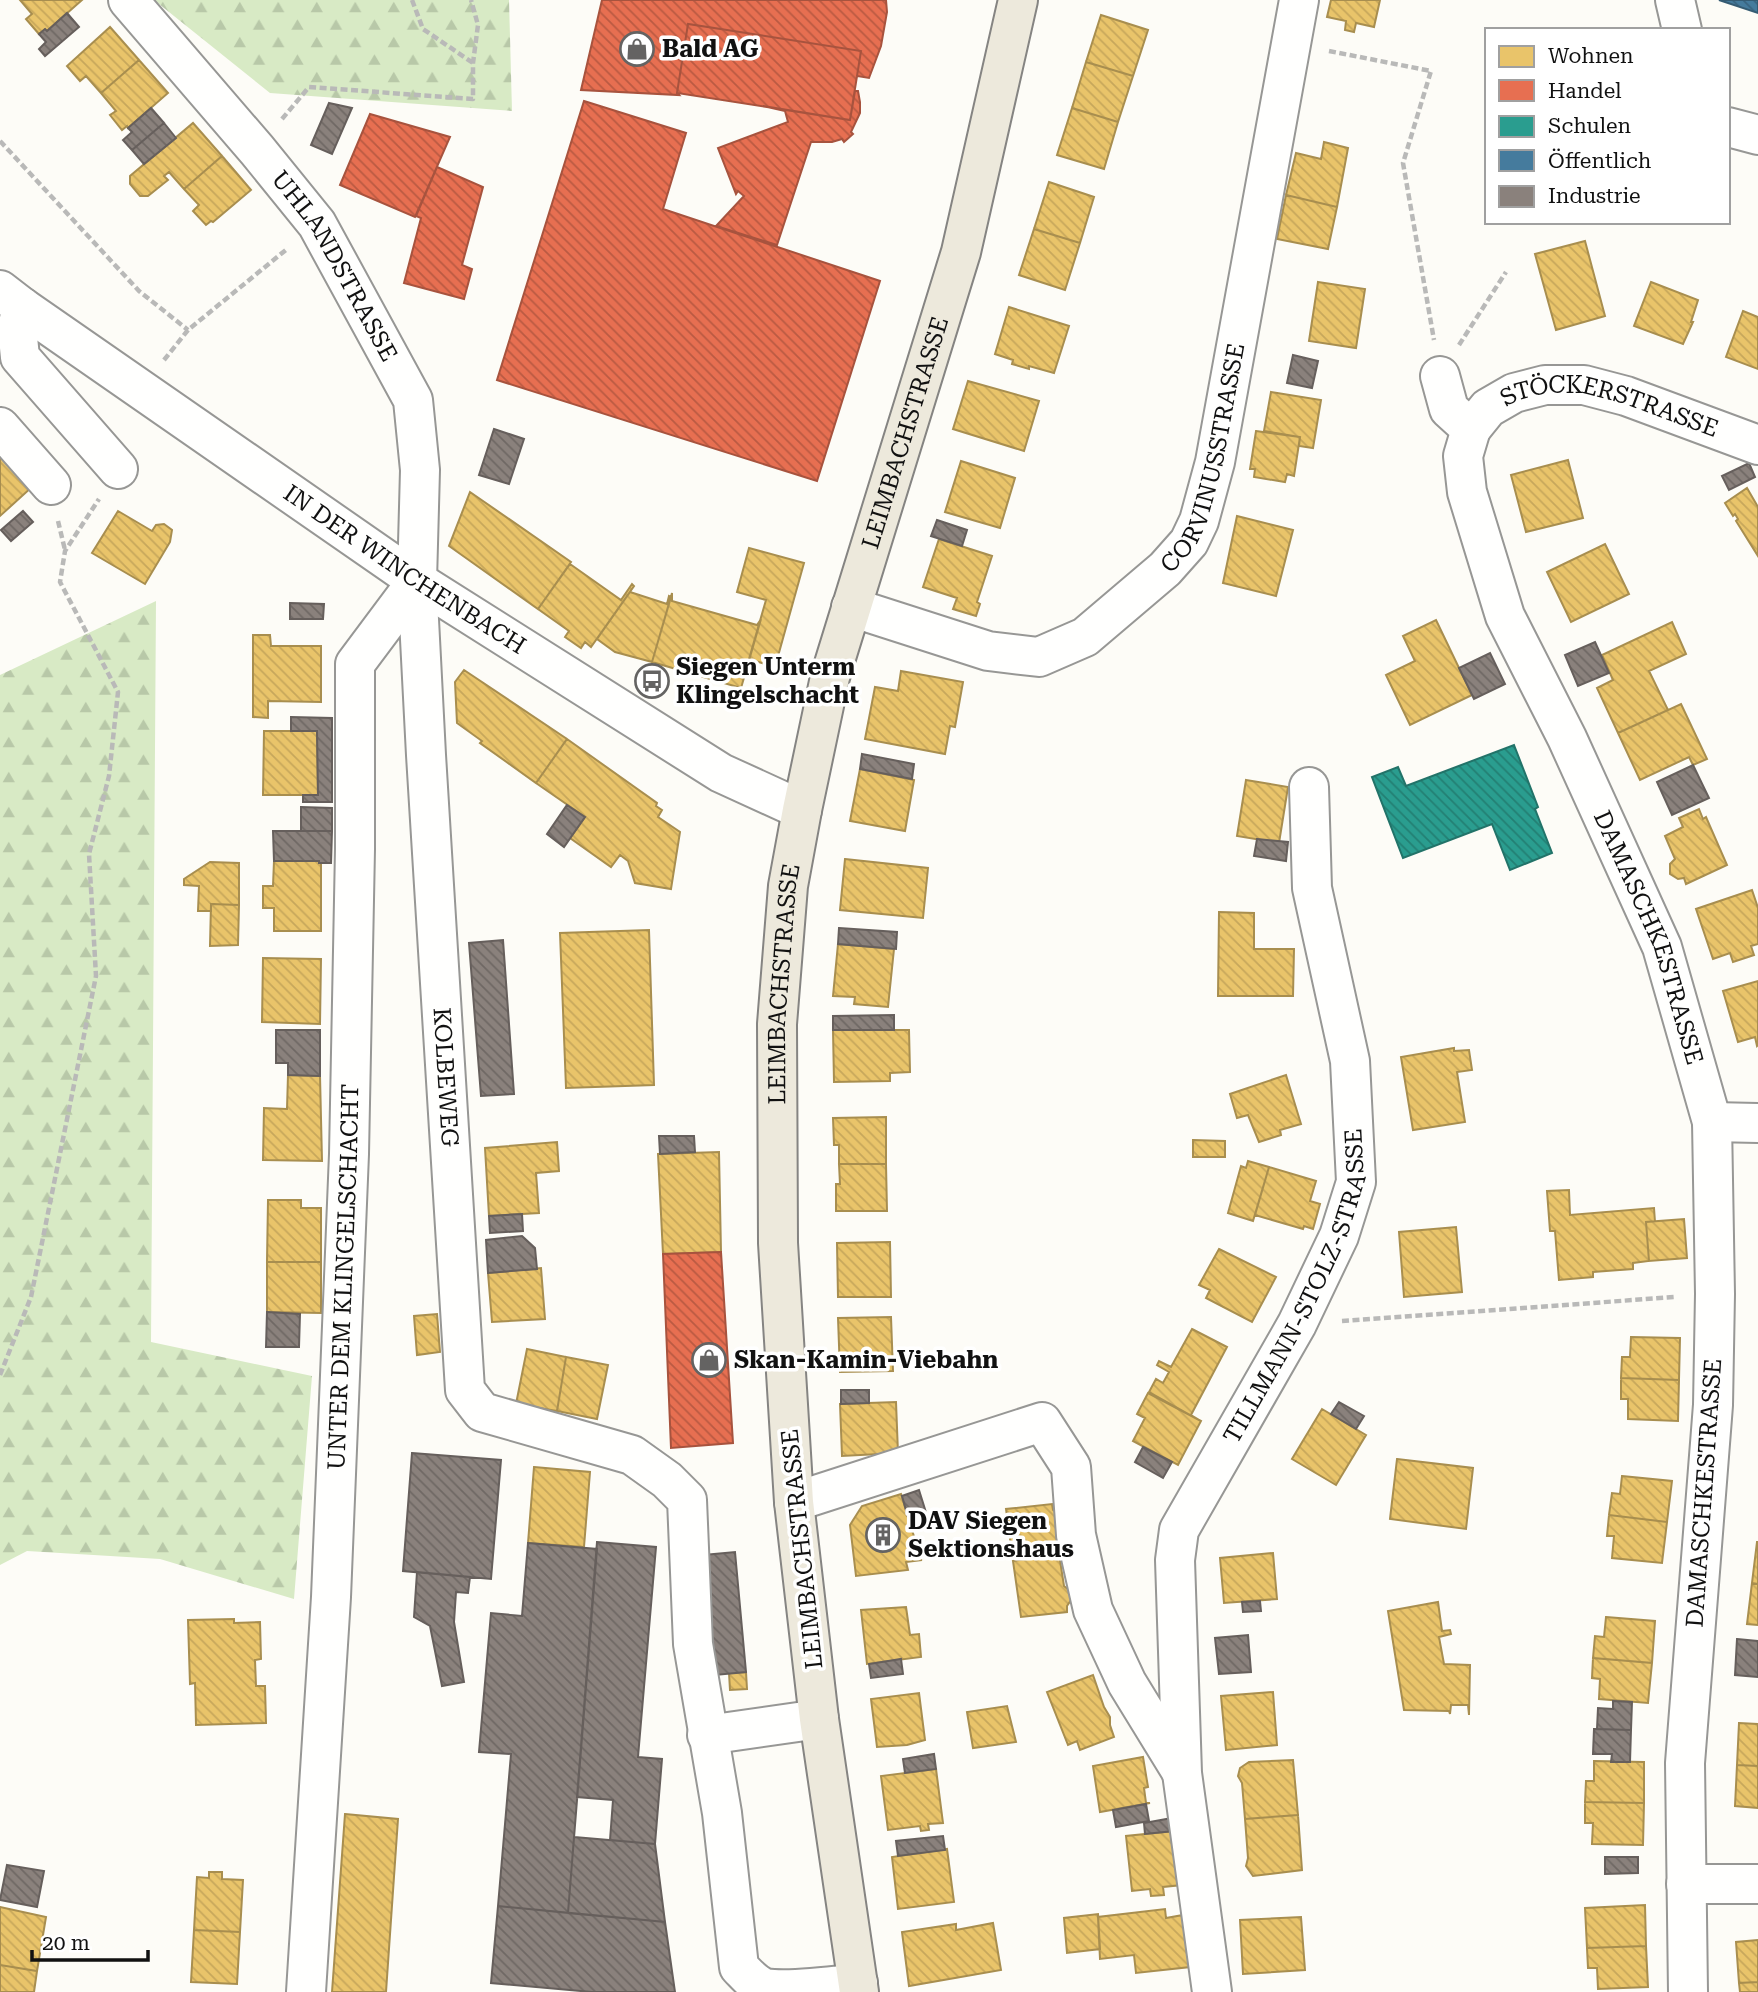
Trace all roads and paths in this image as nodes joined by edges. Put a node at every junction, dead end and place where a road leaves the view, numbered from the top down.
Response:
1 (128, 0) edge
2 (412, 0) edge
3 (471, 0) edge
4 (1018, 0) edge
5 (1300, 0) edge
6 (1675, 0) edge
7 (1682, 28) edge
8 (1290, 43) junction
9 (473, 63) junction
10 (1730, 128) edge
11 (1758, 135) edge
12 (0, 141) edge
13 (257, 149) junction
14 (317, 224) junction
15 (1506, 272) dead end
16 (11, 298) edge
17 (188, 330) junction
18 (1440, 376) junction
19 (141, 390) junction
20 (0, 427) edge
21 (1471, 429) junction
22 (1758, 444) edge
23 (118, 469) joint
24 (51, 485) dead end
25 (416, 581) junction
26 (851, 607) junction
27 (1309, 787) dead end
28 (802, 810) junction
29 (1712, 1122) junction
30 (1758, 1123) edge
31 (1681, 1297) dead end
32 (1297, 1324) junction
33 (0, 1375) edge
34 (794, 1502) junction
35 (819, 1718) junction
36 (707, 1735) junction
37 (1182, 1773) junction
38 (1686, 1884) junction
39 (1758, 1884) edge
40 (858, 1988) edge
41 (306, 1992) edge
42 (1212, 1992) edge
43 (1688, 1992) edge

1 - 13 street, UHLANDSTRASSE
2 - 9 path
3 - 9 path
4 - 26 main road, LEIMBACHSTRASSE
5 - 8 street, CORVINUSSTRASSE
6 - 7 street
8 - 18 path
8 - 26 street, CORVINUSSTRASSE
9 - 13 path
10 - 11 street
12 - 17 path
13 - 14 street, UHLANDSTRASSE
14 - 17 path
14 - 25 street, UHLANDSTRASSE
15 - 18 path
16 - 19 street, IN DER WINCHENBACH
16 - 23 street, IN DER WINCHENBACH
17 - 19 path
18 - 21 street
19 - 25 street, IN DER WINCHENBACH
20 - 24 street
21 - 22 street, STÖCKERSTRASSE
21 - 29 street, DAMASCHKESTRASSE
23 - 33 path
25 - 28 street, IN DER WINCHENBACH
25 - 36 street, KOLBEWEG
25 - 41 street, UNTER DEM KLINGELSCHACHT
26 - 28 main road, LEIMBACHSTRASSE
27 - 32 street, TILLMANN-STOLZ-STRASSE
28 - 34 main road, LEIMBACHSTRASSE
29 - 30 street
29 - 38 street, DAMASCHKESTRASSE
31 - 32 path
32 - 37 street, TILLMANN-STOLZ-STRASSE
34 - 35 main road, LEIMBACHSTRASSE
34 - 37 street, TILLMANN-STOLZ-STRASSE
35 - 36 street
35 - 40 main road, LEIMBACHSTRASSE
36 - 40 street, KOLBEWEG
37 - 42 street, TILLMANN-STOLZ-STRASSE
38 - 39 street
38 - 43 street, DAMASCHKESTRASSE

